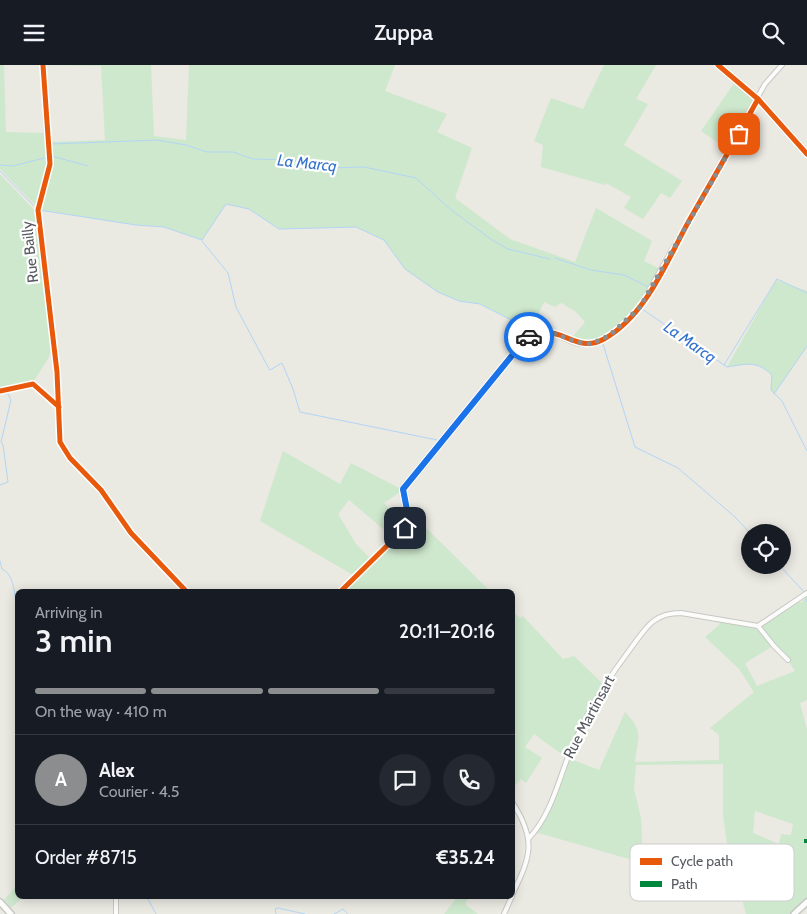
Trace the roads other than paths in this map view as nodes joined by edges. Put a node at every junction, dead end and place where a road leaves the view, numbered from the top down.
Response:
1 (43, 65) edge
2 (718, 65) edge
3 (782, 65) edge
4 (758, 99) junction
5 (807, 154) edge
6 (0, 391) edge
7 (59, 407) junction
8 (184, 589) edge
9 (343, 589) edge
10 (807, 593) edge
11 (758, 626) junction
12 (788, 660) dead end
13 (515, 806) edge
14 (529, 838) junction
15 (515, 890) edge
16 (116, 899) edge
17 (511, 899) edge
18 (807, 902) edge
19 (0, 903) edge
20 (10, 914) edge
21 (116, 914) edge
22 (504, 914) edge
23 (794, 914) edge

1 - 7 street, Rue Bailly
2 - 4 street
3 - 4 street
4 - 5 street
4 - 9 street
6 - 7 street
7 - 8 street, Rue Bailly
10 - 11 street
11 - 12 street
11 - 14 street, Rue Martinsart
13 - 14 street
14 - 15 street
16 - 21 street
17 - 22 street
18 - 23 street
19 - 20 street

